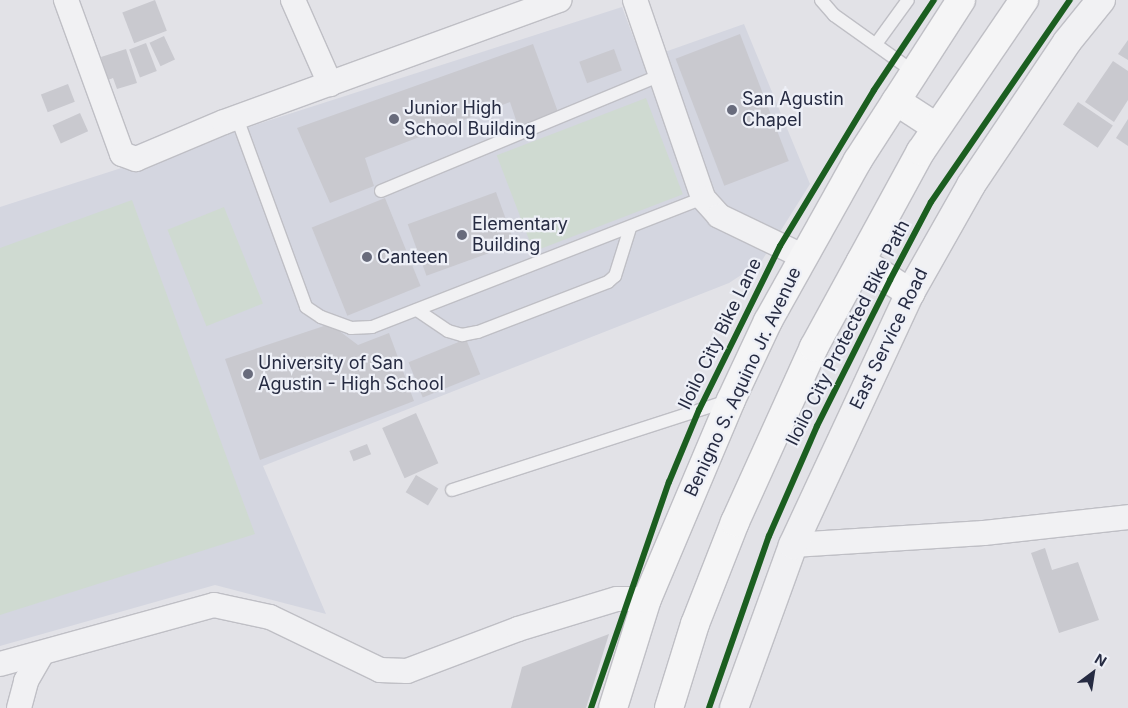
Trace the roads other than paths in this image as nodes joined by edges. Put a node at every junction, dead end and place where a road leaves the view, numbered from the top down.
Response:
1 (66, 0) edge
2 (293, 0) edge
3 (560, 0) edge
4 (635, 0) edge
5 (821, 0) edge
6 (908, 0) edge
7 (961, 0) edge
8 (1024, 0) edge
9 (1101, 0) edge
10 (876, 44) junction
11 (914, 72) junction
12 (661, 75) junction
13 (330, 84) junction
14 (896, 101) junction
15 (237, 118) junction
16 (936, 127) junction
17 (381, 191) dead end
18 (703, 198) junction
19 (630, 228) junction
20 (802, 256) junction
21 (861, 260) junction
22 (910, 293) junction
23 (417, 310) junction
24 (731, 400) junction
25 (452, 490) dead end
26 (1128, 516) edge
27 (793, 545) junction
28 (647, 599) junction
29 (42, 653) junction
30 (0, 664) edge
31 (19, 708) edge
32 (613, 708) edge
33 (669, 708) edge
34 (734, 708) edge

1 - 15 street
2 - 13 street
3 - 13 street
4 - 12 street
5 - 10 lane
6 - 10 lane
7 - 11 highway, Benigno S. Aquino Jr. Avenue
8 - 16 highway
9 - 22 street, East Service Road
10 - 11 lane
11 - 14 highway, Benigno S. Aquino Jr. Avenue
12 - 17 lane
12 - 18 street
13 - 15 street
14 - 16 highway
14 - 20 highway, Benigno S. Aquino Jr. Avenue
15 - 23 lane
16 - 21 highway
18 - 19 lane
18 - 20 street
19 - 23 lane
19 - 23 lane
20 - 24 highway, Benigno S. Aquino Jr. Avenue
21 - 22 highway
21 - 33 highway
22 - 27 street, East Service Road
24 - 25 lane
24 - 28 highway, Benigno S. Aquino Jr. Avenue
26 - 27 street
27 - 34 street, East Service Road
28 - 29 street
28 - 32 highway, Benigno S. Aquino Jr. Avenue
29 - 30 street
29 - 31 street

